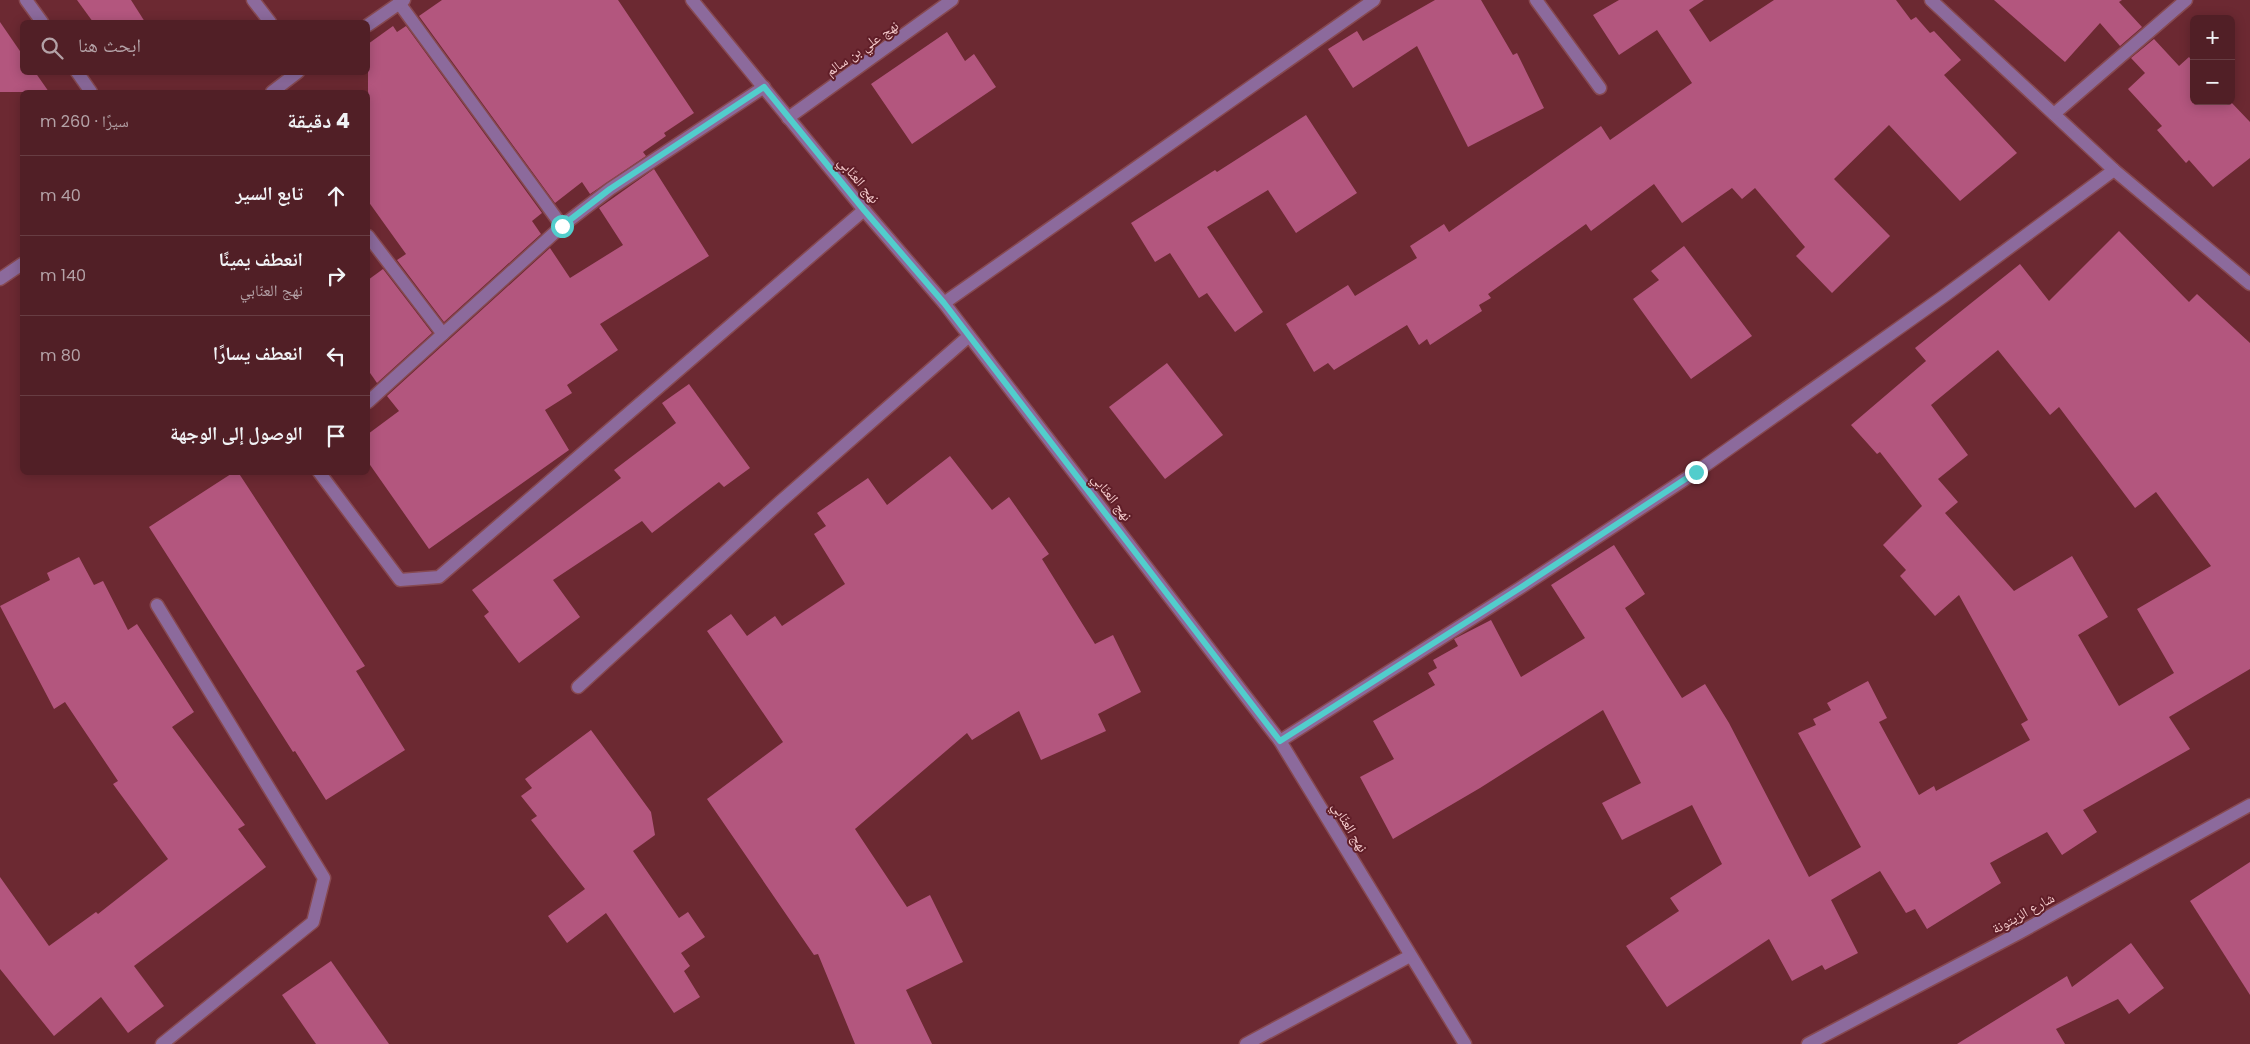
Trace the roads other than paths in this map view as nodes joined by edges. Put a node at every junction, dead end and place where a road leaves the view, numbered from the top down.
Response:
1 (26, 0) edge
2 (254, 0) edge
3 (692, 0) edge
4 (952, 0) edge
5 (1374, 0) edge
6 (1536, 0) edge
7 (1931, 0) edge
8 (2186, 0) edge
9 (402, 2) edge
10 (41, 20) edge
11 (269, 20) edge
12 (370, 24) edge
13 (79, 75) edge
14 (294, 75) edge
15 (764, 87) junction
16 (1600, 88) dead end
17 (90, 90) edge
18 (275, 90) edge
19 (2054, 114) junction
20 (788, 118) junction
21 (2114, 170) junction
22 (864, 210) junction
23 (562, 226) junction
24 (370, 239) edge
25 (20, 265) edge
26 (0, 279) edge
27 (2250, 284) edge
28 (944, 303) junction
29 (443, 334) junction
30 (969, 336) junction
31 (370, 400) edge
32 (320, 475) edge
33 (157, 605) dead end
34 (578, 687) dead end
35 (1280, 741) junction
36 (2250, 805) edge
37 (1410, 956) junction
38 (162, 1044) edge
39 (1246, 1044) edge
40 (1465, 1044) edge
41 (1808, 1044) edge

1 - 10 street
2 - 11 street
3 - 15 street, نهج العنّابي
4 - 20 street, نهج علي بن سالم
5 - 28 street
6 - 16 street
7 - 19 street
8 - 19 street
9 - 12 street
9 - 23 street
13 - 17 street
14 - 18 street
15 - 20 street, نهج العنّابي
15 - 23 street
19 - 21 street
20 - 22 street, نهج العنّابي
21 - 27 street
21 - 35 street
22 - 28 street, نهج العنّابي
22 - 32 street
23 - 29 street
24 - 29 street
25 - 26 street
28 - 30 street, نهج العنّابي
29 - 31 street
30 - 34 street
30 - 35 street, نهج العنّابي
33 - 38 street
35 - 37 street, نهج العنّابي
36 - 41 street, شارع الزيتونة
37 - 39 street
37 - 40 street, نهج العنّابي

